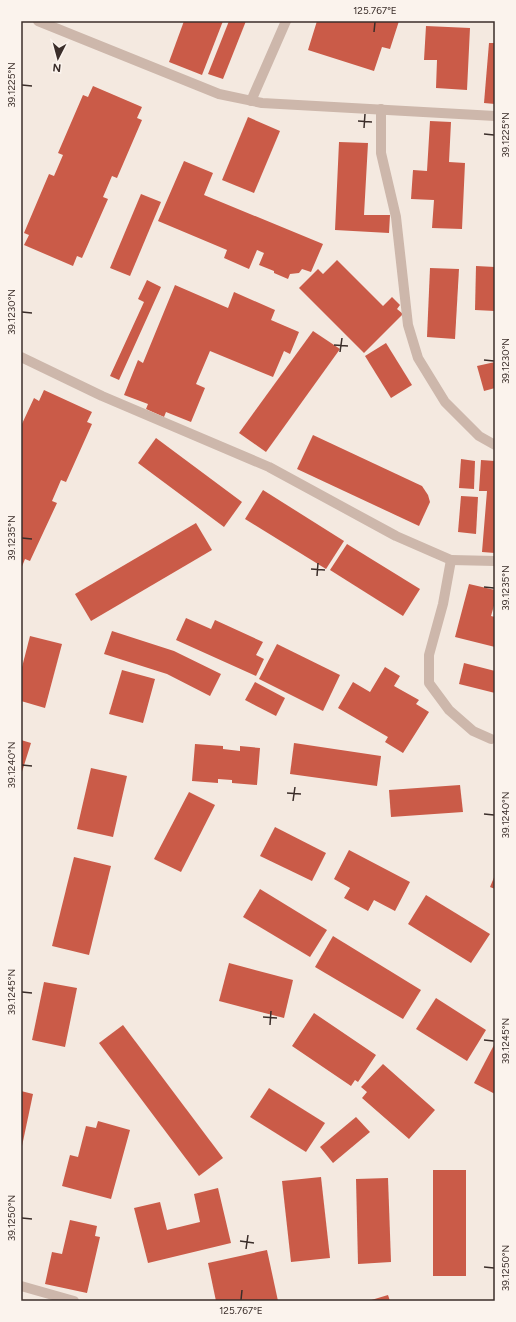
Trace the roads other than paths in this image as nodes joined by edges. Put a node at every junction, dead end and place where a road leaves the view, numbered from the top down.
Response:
1 (38, 21) edge
2 (286, 21) edge
3 (251, 101) junction
4 (381, 109) junction
5 (495, 116) edge
6 (21, 357) edge
7 (495, 445) edge
8 (451, 560) junction
9 (495, 561) edge
10 (491, 739) dead end
11 (21, 1286) edge
12 (74, 1301) edge

1 - 3 street
2 - 3 street
3 - 4 street
4 - 5 street
4 - 7 street
6 - 8 street
8 - 9 street
8 - 10 street
11 - 12 street

